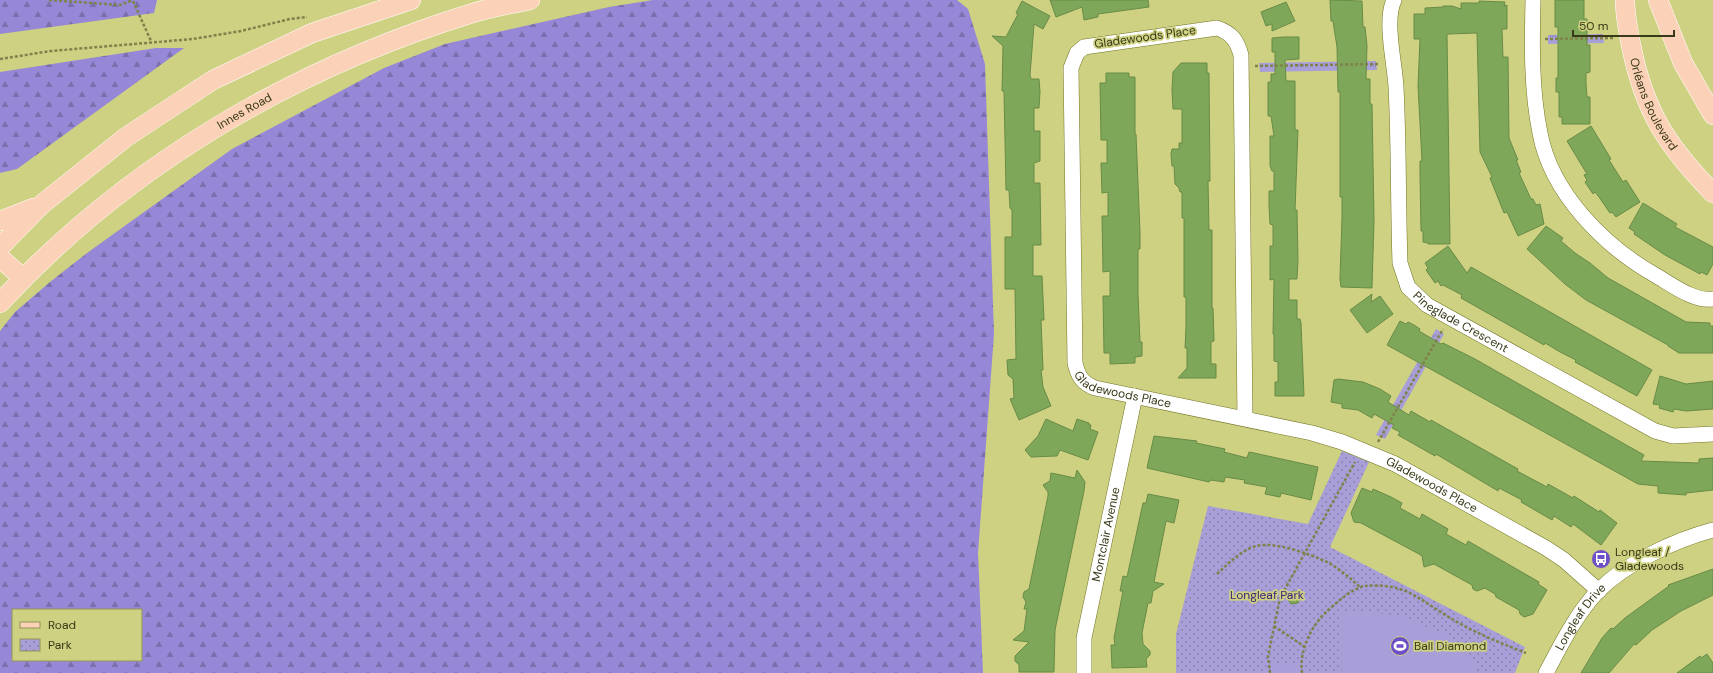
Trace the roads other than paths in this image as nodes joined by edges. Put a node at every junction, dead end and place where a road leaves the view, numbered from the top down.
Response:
1 (411, 0) edge
2 (530, 0) edge
3 (1394, 0) edge
4 (1533, 0) edge
5 (1625, 0) edge
6 (1658, 0) edge
7 (1713, 115) edge
8 (1713, 193) edge
9 (41, 205) junction
10 (0, 221) edge
11 (0, 247) edge
12 (0, 258) edge
13 (23, 278) junction
14 (1713, 299) edge
15 (0, 303) edge
16 (1135, 396) junction
17 (1245, 419) junction
18 (1713, 434) edge
19 (1713, 530) edge
20 (1599, 591) junction
21 (1084, 673) edge
22 (1546, 673) edge

1 - 9 main road
2 - 13 main road, Innes Road
3 - 18 street, Pineglade Crescent
4 - 14 street
5 - 8 main road, Orléans Boulevard
6 - 7 main road
9 - 10 main road
9 - 11 main road
12 - 13 main road
13 - 15 main road, Innes Road
16 - 17 street, Gladewoods Place
16 - 17 street, Gladewoods Place
16 - 21 street, Montclair Avenue
17 - 20 street, Gladewoods Place
19 - 20 street, Longleaf Drive
20 - 22 street, Longleaf Drive

